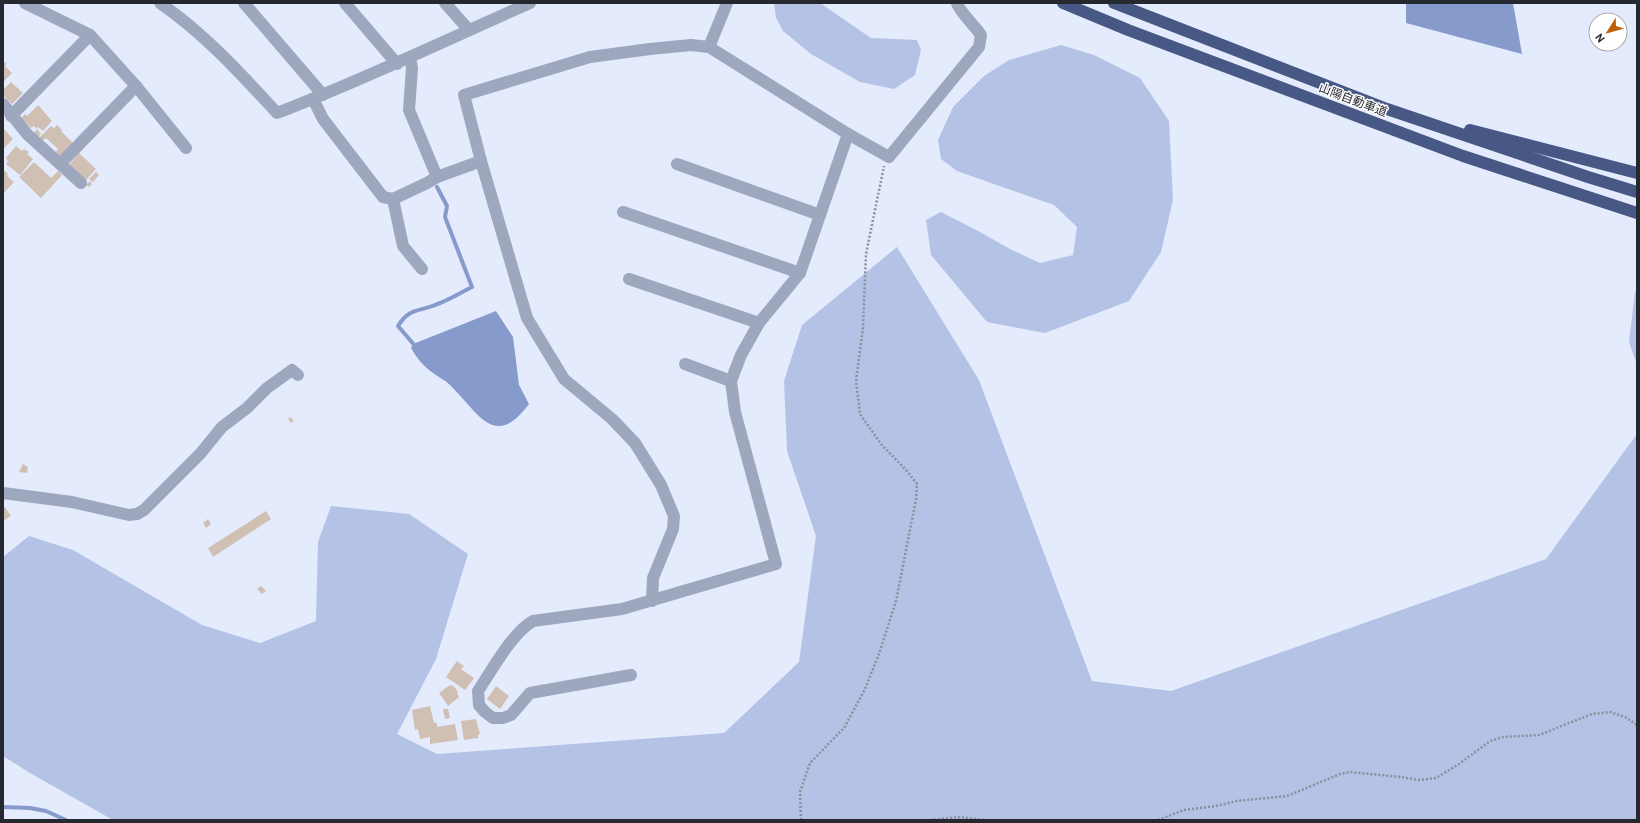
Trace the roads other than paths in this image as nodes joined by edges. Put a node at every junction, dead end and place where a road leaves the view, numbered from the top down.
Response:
1 (25, 3) edge
2 (160, 3) edge
3 (244, 3) edge
4 (345, 3) edge
5 (445, 3) edge
6 (530, 3) edge
7 (727, 3) edge
8 (957, 3) edge
9 (1063, 3) edge
10 (1114, 3) edge
11 (468, 30) junction
12 (90, 35) junction
13 (709, 47) junction
14 (410, 58) junction
15 (397, 64) junction
16 (136, 86) junction
17 (318, 97) junction
18 (3, 104) edge
19 (1388, 109) junction
20 (11, 116) junction
21 (848, 134) junction
22 (186, 148) dead end
23 (481, 161) junction
24 (60, 164) junction
25 (678, 164) dead end
26 (1637, 173) edge
27 (437, 177) junction
28 (80, 183) dead end
29 (1637, 192) edge
30 (393, 199) junction
31 (623, 212) dead end
32 (1637, 213) edge
33 (820, 215) junction
34 (422, 269) dead end
35 (800, 273) junction
36 (629, 279) dead end
37 (759, 323) junction
38 (685, 364) dead end
39 (298, 374) dead end
40 (731, 381) junction
41 (3, 493) edge
42 (652, 601) junction
43 (631, 675) dead end

1 - 12 street
2 - 17 street
3 - 17 street
4 - 15 street
5 - 11 street
6 - 11 street
7 - 13 street
8 - 21 street
9 - 32 highway, 山陽自動車道
10 - 19 highway, 山陽自動車道
11 - 14 street
12 - 16 street
12 - 20 street
13 - 21 street
13 - 23 street
14 - 15 street
14 - 27 street
15 - 17 street
16 - 22 street
16 - 24 street
17 - 30 street
18 - 20 street
19 - 26 highway
19 - 29 highway, 山陽自動車道
20 - 24 street
21 - 33 street
23 - 27 street
23 - 42 street
24 - 28 street
25 - 33 street
27 - 30 street
30 - 34 street
31 - 35 street
33 - 35 street
35 - 37 street
36 - 37 street
37 - 40 street
38 - 40 street
39 - 41 street
40 - 42 street
42 - 43 street

